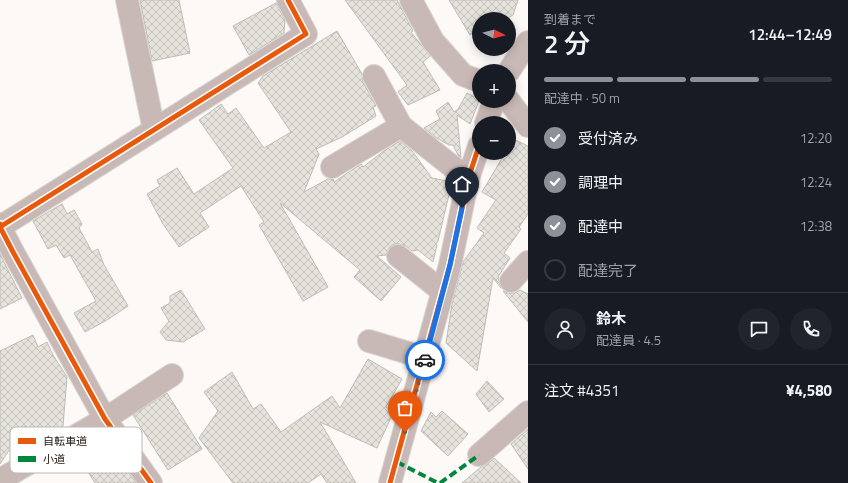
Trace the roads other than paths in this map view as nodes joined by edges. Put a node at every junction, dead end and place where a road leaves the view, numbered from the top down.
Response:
1 (127, 0) edge
2 (288, 0) edge
3 (411, 0) edge
4 (528, 42) edge
5 (514, 64) edge
6 (374, 76) dead end
7 (472, 78) edge
8 (514, 108) edge
9 (401, 126) junction
10 (528, 126) edge
11 (154, 130) junction
12 (474, 160) edge
13 (332, 167) dead end
14 (468, 179) junction
15 (0, 224) edge
16 (0, 227) edge
17 (398, 256) dead end
18 (528, 262) edge
19 (511, 281) dead end
20 (443, 292) junction
21 (369, 341) dead end
22 (425, 358) junction
23 (172, 375) dead end
24 (528, 412) edge
25 (105, 420) junction
26 (93, 427) edge
27 (110, 427) edge
28 (479, 455) dead end
29 (142, 471) edge
30 (12, 473) edge
31 (0, 480) edge
32 (151, 483) edge
33 (390, 483) edge

1 - 11 street
2 - 11 street
3 - 7 street
4 - 5 street
6 - 9 street
8 - 10 street
9 - 13 street
9 - 14 street
11 - 16 street
12 - 14 street
14 - 20 street
15 - 16 street
16 - 25 street
17 - 20 street
18 - 19 street
20 - 22 street
21 - 22 street
22 - 33 street
23 - 25 street
24 - 28 street
25 - 26 street
25 - 27 street
29 - 32 street
30 - 31 street

